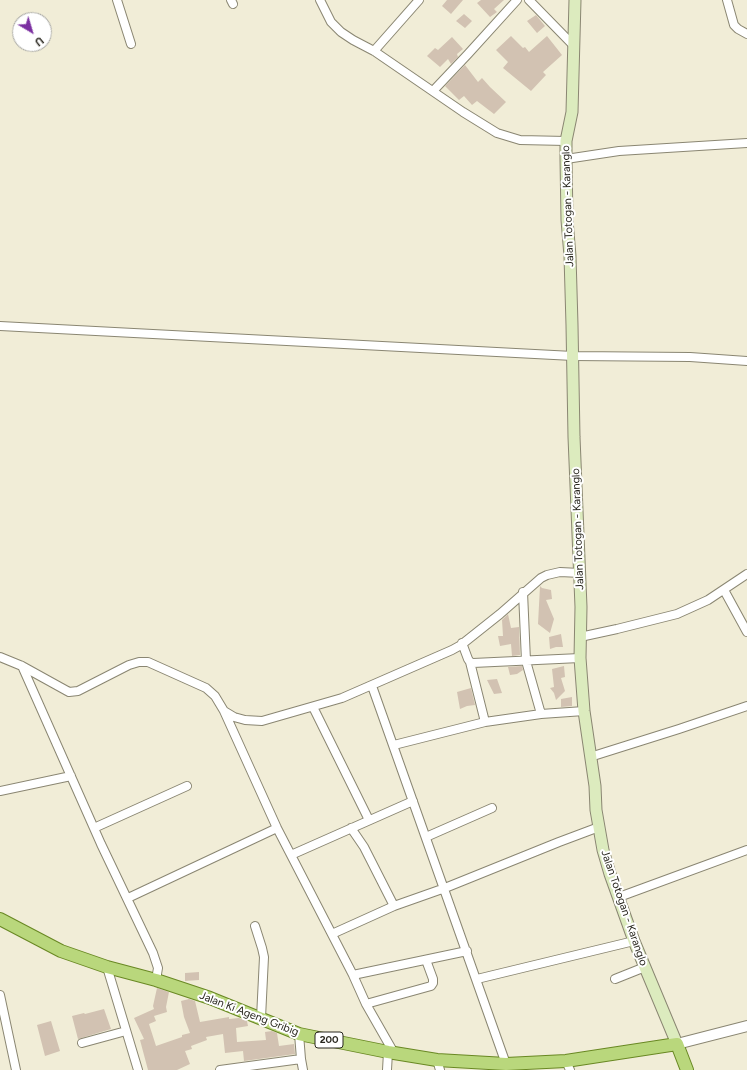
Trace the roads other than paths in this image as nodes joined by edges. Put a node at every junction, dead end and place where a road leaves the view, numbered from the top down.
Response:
1 (117, 0) edge
2 (320, 0) edge
3 (418, 0) edge
4 (517, 0) edge
5 (529, 0) edge
6 (575, 0) edge
7 (727, 0) edge
8 (747, 34) edge
9 (131, 44) dead end
10 (573, 44) junction
11 (374, 51) junction
12 (433, 91) junction
13 (747, 143) edge
14 (566, 151) junction
15 (0, 326) edge
16 (573, 356) junction
17 (747, 360) edge
18 (580, 573) junction
19 (747, 574) edge
20 (724, 590) junction
21 (523, 592) junction
22 (747, 632) edge
23 (580, 637) junction
24 (462, 643) junction
25 (0, 657) edge
26 (580, 658) junction
27 (526, 660) junction
28 (470, 662) junction
29 (22, 666) junction
30 (372, 686) junction
31 (747, 706) edge
32 (313, 707) junction
33 (224, 711) junction
34 (584, 711) junction
35 (541, 714) junction
36 (485, 722) junction
37 (394, 746) junction
38 (590, 757) junction
39 (71, 776) junction
40 (186, 786) dead end
41 (0, 791) edge
42 (413, 801) junction
43 (492, 808) dead end
44 (369, 820) junction
45 (599, 827) junction
46 (94, 828) junction
47 (276, 828) junction
48 (351, 828) junction
49 (426, 837) junction
50 (747, 850) edge
51 (291, 855) junction
52 (445, 888) junction
53 (619, 897) junction
54 (128, 898) junction
55 (394, 906) junction
56 (0, 919) edge
57 (255, 926) dead end
58 (332, 934) junction
59 (634, 941) junction
60 (467, 952) junction
61 (426, 960) junction
62 (645, 966) junction
63 (107, 967) junction
64 (353, 975) junction
65 (477, 978) junction
66 (614, 979) dead end
67 (156, 980) junction
68 (0, 995) edge
69 (366, 1004) junction
70 (261, 1018) junction
71 (747, 1026) edge
72 (126, 1031) junction
73 (299, 1034) junction
74 (82, 1043) dead end
75 (677, 1044) junction
76 (391, 1052) junction
77 (300, 1059) junction
78 (506, 1064) junction
79 (439, 1065) edge
80 (568, 1065) edge
81 (16, 1070) edge
82 (138, 1070) edge
83 (220, 1070) edge
84 (303, 1070) edge
85 (387, 1070) edge
86 (687, 1070) edge

1 - 9 street
2 - 11 street
3 - 11 street
4 - 12 street
5 - 10 street
6 - 10 main road, Jalan Totogan - Karanglo
7 - 8 street
10 - 14 main road, Jalan Totogan - Karanglo
11 - 12 street
12 - 14 street
13 - 14 street
14 - 16 main road, Jalan Totogan - Karanglo
15 - 16 street
16 - 17 street
16 - 18 main road, Jalan Totogan - Karanglo
18 - 21 street
18 - 23 main road, Jalan Totogan - Karanglo
19 - 20 street
20 - 22 street
20 - 23 street
21 - 24 street
21 - 27 street
23 - 26 main road, Jalan Totogan - Karanglo
24 - 28 street
24 - 30 street
25 - 29 street
26 - 27 street
26 - 34 main road, Jalan Totogan - Karanglo
27 - 28 street
27 - 35 street
28 - 36 street
29 - 33 street
29 - 39 street
30 - 32 street
30 - 37 street
31 - 38 street
32 - 33 street
32 - 44 street
33 - 47 street
34 - 35 street
34 - 38 main road, Jalan Totogan - Karanglo
35 - 36 street
36 - 37 street
37 - 42 street
38 - 45 main road, Jalan Totogan - Karanglo
39 - 41 street
39 - 46 street
40 - 46 street
42 - 44 street
42 - 49 street
43 - 49 street
44 - 48 street
45 - 52 street
45 - 53 main road, Jalan Totogan - Karanglo
46 - 54 street
47 - 51 street
47 - 54 street
48 - 51 street
48 - 55 street
49 - 52 street
50 - 53 street
51 - 58 street
52 - 55 street
52 - 60 street
53 - 59 main road, Jalan Totogan - Karanglo
54 - 67 street
55 - 58 street
56 - 63 main road, Jalan Ki Ageng Gribig / 200
57 - 70 street
58 - 64 street
59 - 62 main road, Jalan Totogan - Karanglo
59 - 65 street
60 - 61 street
60 - 65 street
61 - 64 street
61 - 69 street
62 - 66 street
62 - 75 main road, Jalan Totogan - Karanglo
63 - 67 main road, Jalan Ki Ageng Gribig / 200
63 - 72 street
64 - 69 street
65 - 78 street
67 - 70 main road, Jalan Ki Ageng Gribig / 200
68 - 81 street
69 - 76 street
70 - 73 main road, Jalan Ki Ageng Gribig / 200
71 - 75 street
72 - 74 street
72 - 82 street
73 - 76 main road, Jalan Ki Ageng Gribig / 200
73 - 77 street
75 - 80 main road, Jalan Ki Ageng Gribig / 200
75 - 86 main road
76 - 79 main road, Jalan Ki Ageng Gribig / 200
76 - 85 street
77 - 83 street
77 - 84 street
78 - 79 main road, Jalan Ki Ageng Gribig / 200
78 - 80 main road, Jalan Ki Ageng Gribig / 200

